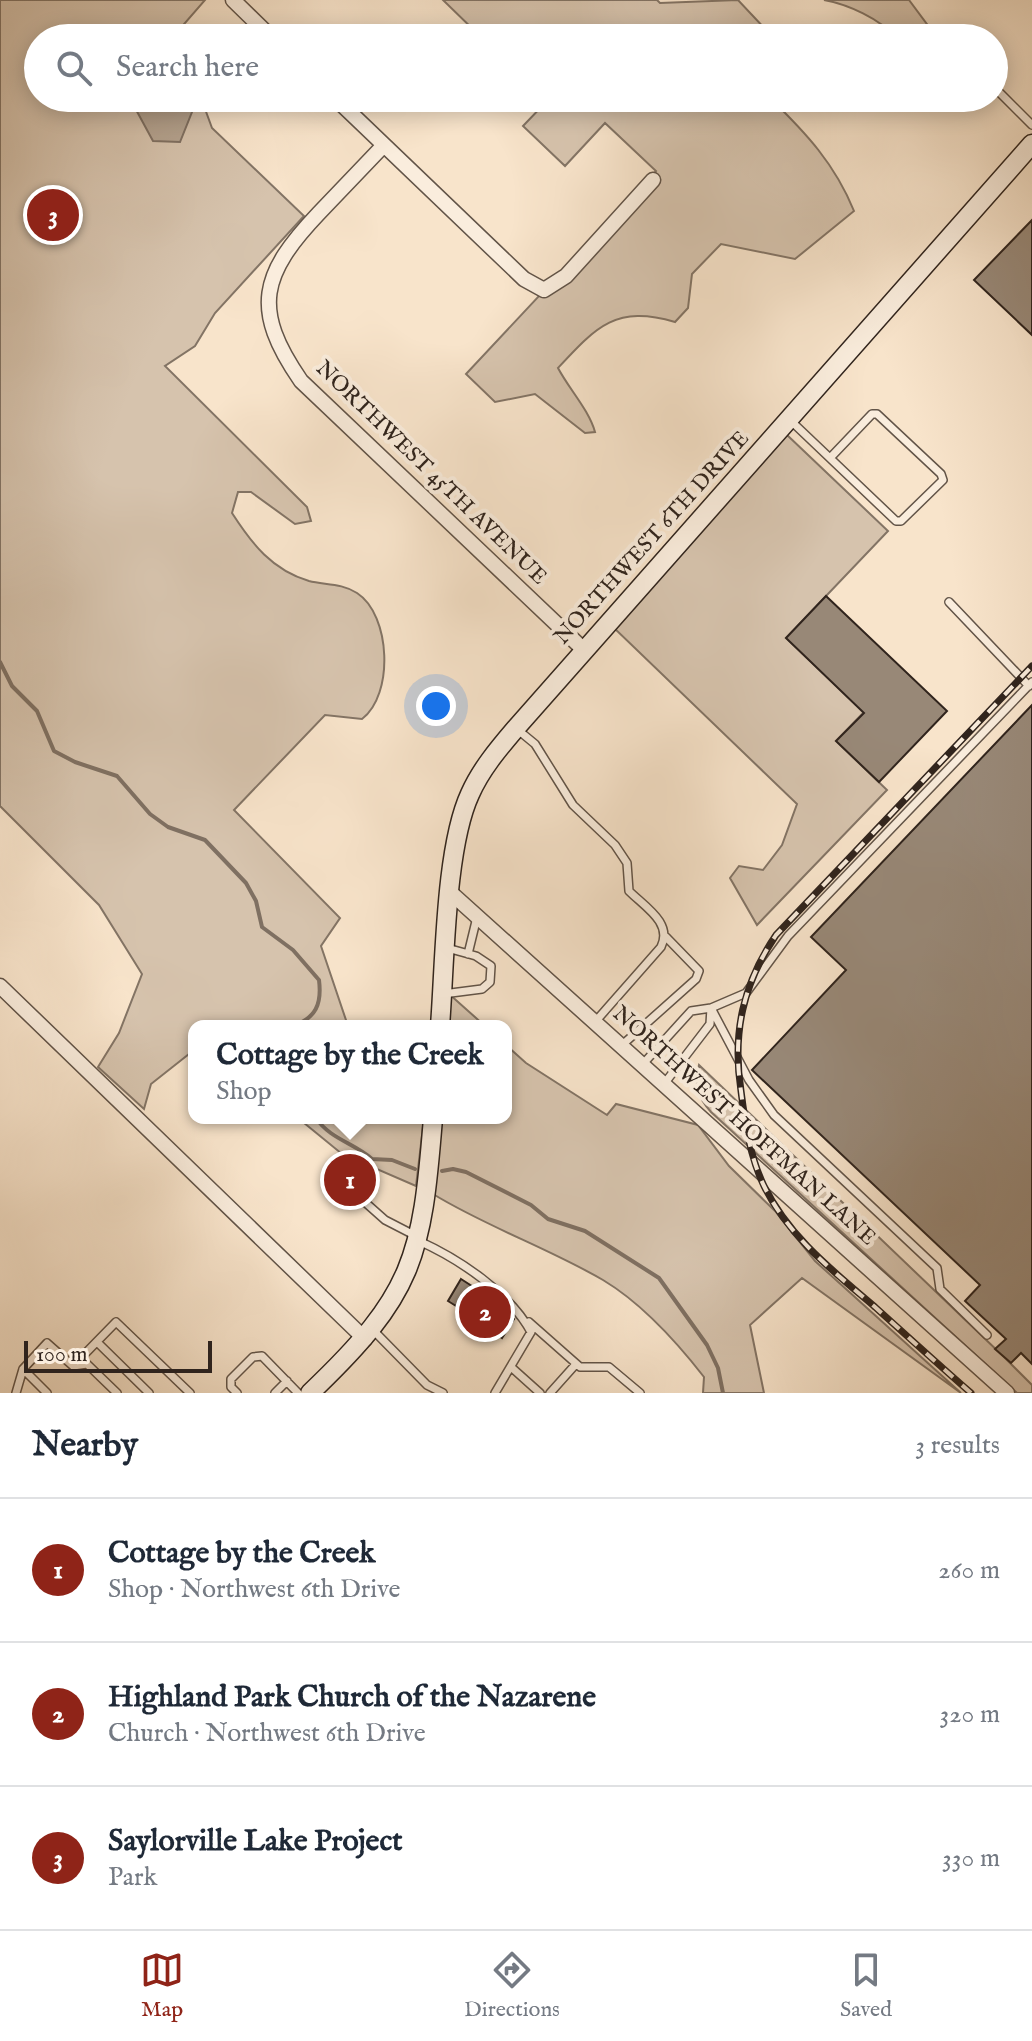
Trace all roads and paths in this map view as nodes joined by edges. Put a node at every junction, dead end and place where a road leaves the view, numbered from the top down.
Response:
1 (233, 0) edge
2 (258, 24) edge
3 (1008, 101) edge
4 (350, 112) edge
5 (1032, 125) edge
6 (1032, 144) edge
7 (384, 145) junction
8 (653, 180) dead end
9 (789, 419) junction
10 (830, 458) junction
11 (949, 602) dead end
12 (584, 650) junction
13 (1030, 684) edge
14 (516, 728) junction
15 (451, 893) junction
16 (477, 916) junction
17 (666, 937) junction
18 (447, 948) junction
19 (468, 954) junction
20 (0, 986) edge
21 (443, 994) junction
22 (711, 1008) junction
23 (441, 1020) edge
24 (595, 1022) junction
25 (621, 1046) junction
26 (642, 1065) junction
27 (664, 1084) junction
28 (432, 1124) edge
29 (358, 1196) dead end
30 (419, 1239) junction
31 (524, 1318) junction
32 (369, 1334) junction
33 (987, 1335) dead end
34 (97, 1342) junction
35 (576, 1364) junction
36 (73, 1366) junction
37 (511, 1367) junction
38 (23, 1369) junction
39 (287, 1381) junction
40 (16, 1393) edge
41 (47, 1393) edge
42 (117, 1393) edge
43 (149, 1393) edge
44 (190, 1393) edge
45 (237, 1393) edge
46 (275, 1393) edge
47 (298, 1393) edge
48 (310, 1393) edge
49 (443, 1393) edge
50 (495, 1393) edge
51 (540, 1393) edge
52 (550, 1393) edge
53 (640, 1393) edge
54 (1007, 1393) edge

1 - 2 street
3 - 5 lane
4 - 7 street
6 - 9 main road, NORTHWEST 6TH DRIVE
7 - 8 street
7 - 12 street, NORTHWEST 45TH AVENUE
9 - 10 lane
9 - 12 main road, NORTHWEST 6TH DRIVE
10 - 10 lane
11 - 13 lane
12 - 14 main road, NORTHWEST 6TH DRIVE
13 - 22 lane
14 - 15 main road, NORTHWEST 6TH DRIVE
14 - 17 lane
15 - 16 street, NORTHWEST HOFFMAN LANE
15 - 18 main road, NORTHWEST 6TH DRIVE
16 - 19 lane
16 - 24 street, NORTHWEST HOFFMAN LANE
17 - 24 lane
17 - 25 lane
18 - 19 lane
18 - 21 main road, NORTHWEST 6TH DRIVE
19 - 21 lane
20 - 32 street
21 - 23 main road, NORTHWEST 6TH DRIVE
22 - 26 lane
22 - 27 lane
22 - 33 lane
24 - 25 street, NORTHWEST HOFFMAN LANE
25 - 26 street, NORTHWEST HOFFMAN LANE
26 - 27 street, NORTHWEST HOFFMAN LANE
27 - 54 street, NORTHWEST HOFFMAN LANE
28 - 30 main road
29 - 30 lane
30 - 31 lane
30 - 32 main road
31 - 35 lane
31 - 37 lane
32 - 48 main road
32 - 49 lane
34 - 36 lane
34 - 43 lane
34 - 44 lane
35 - 52 lane
35 - 53 lane
36 - 38 lane
36 - 42 lane
37 - 50 lane
37 - 51 lane
38 - 40 lane
38 - 41 lane
39 - 45 lane
39 - 46 lane
39 - 47 lane

